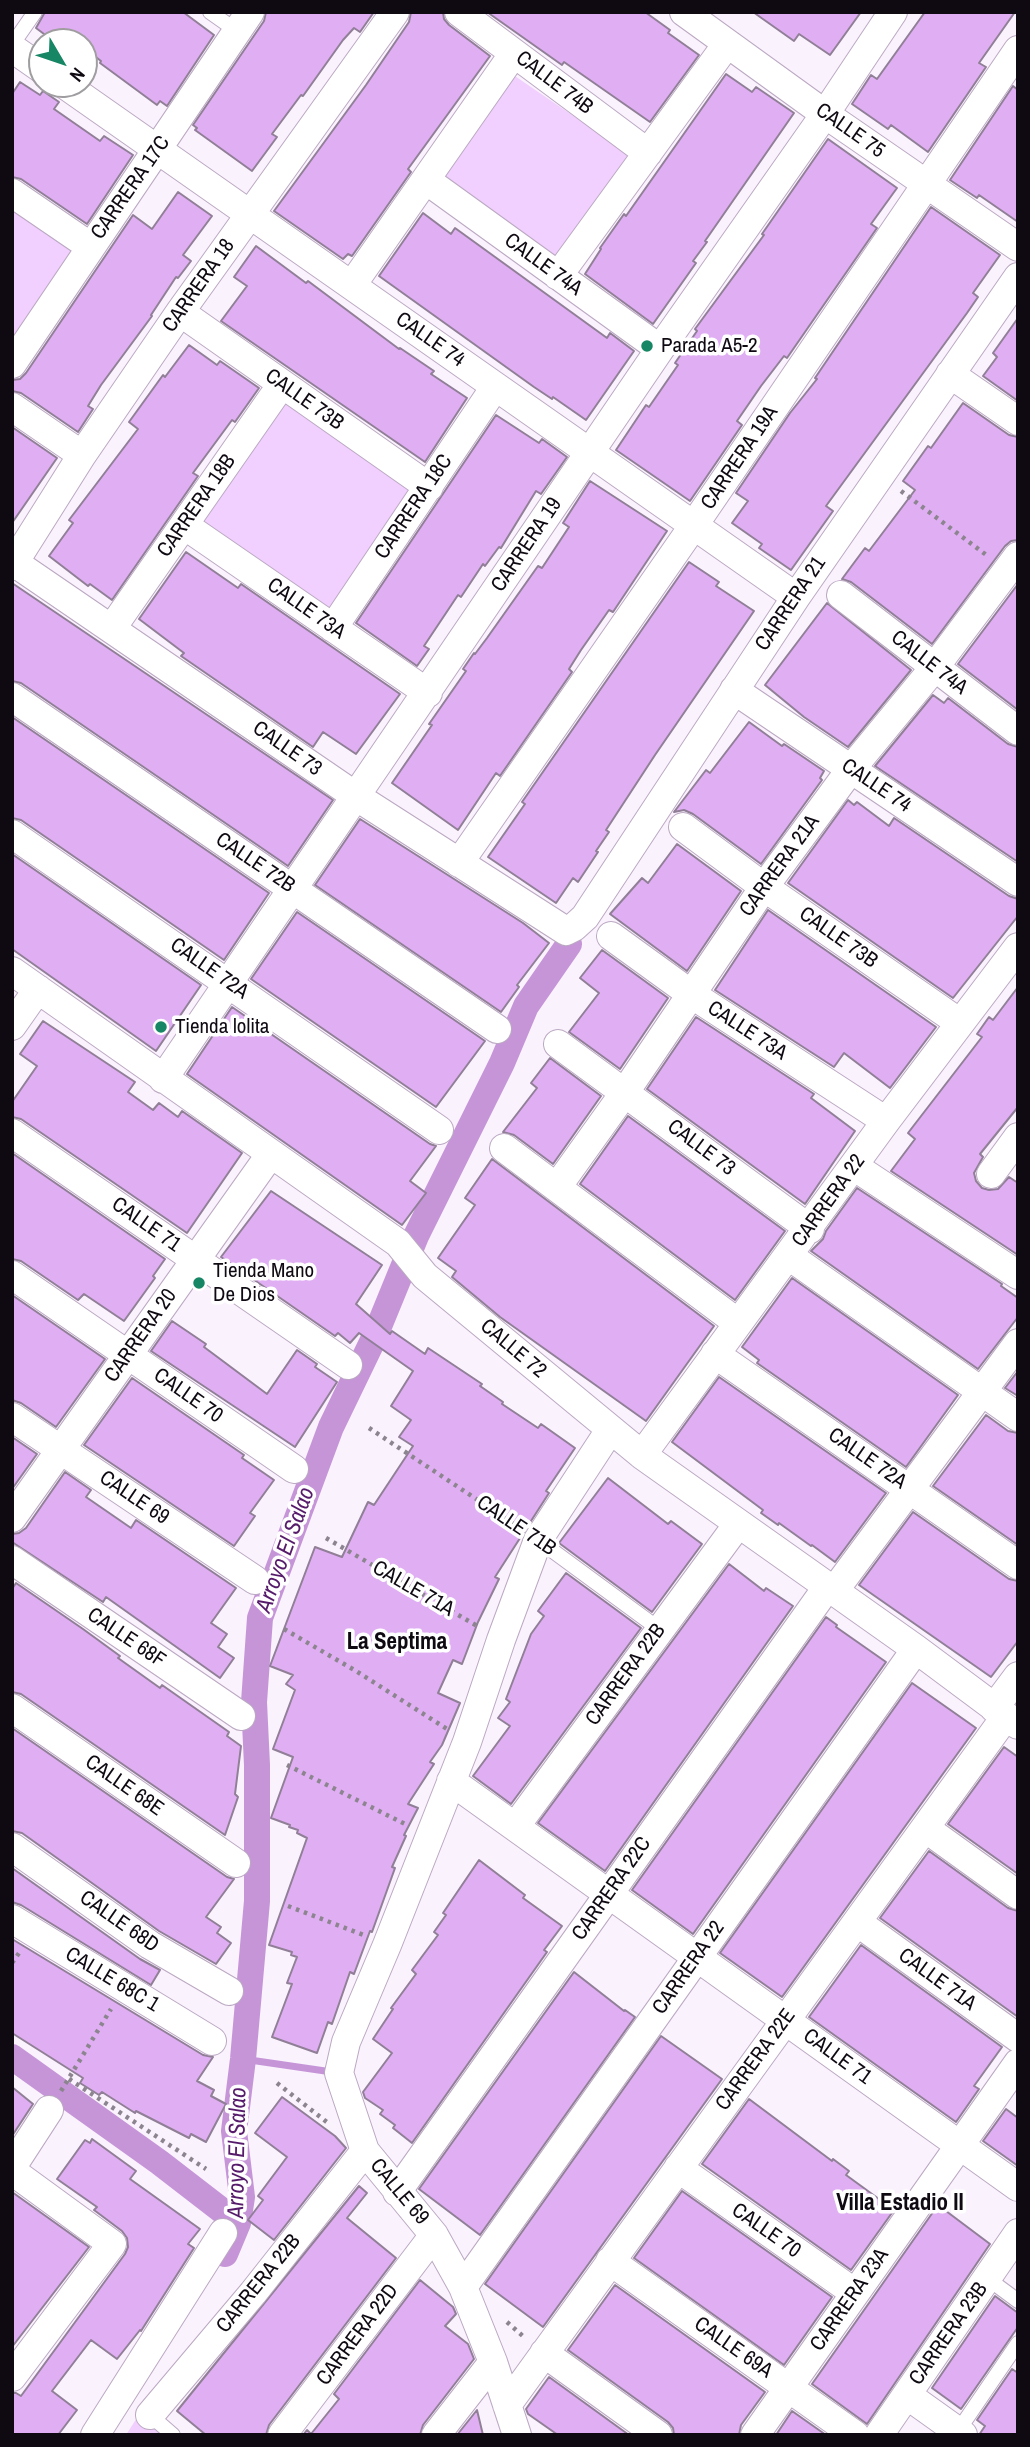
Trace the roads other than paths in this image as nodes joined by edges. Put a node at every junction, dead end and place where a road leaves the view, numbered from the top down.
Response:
1 (35, 12) edge
2 (210, 12) edge
3 (395, 12) edge
4 (459, 12) edge
5 (684, 12) edge
6 (893, 12) edge
7 (244, 22) edge
8 (727, 44) junction
9 (12, 47) edge
10 (1018, 50) edge
11 (514, 53) junction
12 (28, 59) edge
13 (84, 98) edge
14 (825, 114) junction
15 (158, 150) junction
16 (648, 153) junction
17 (426, 180) junction
18 (925, 185) junction
19 (12, 193) edge
20 (249, 215) junction
21 (90, 247) junction
22 (1018, 247) edge
23 (558, 276) junction
24 (1018, 277) edge
25 (352, 285) junction
26 (180, 312) junction
27 (660, 349) junction
28 (12, 364) edge
29 (950, 374) junction
30 (282, 384) junction
31 (495, 387) junction
32 (12, 407) edge
33 (1018, 421) edge
34 (589, 453) junction
35 (82, 455) junction
36 (429, 487) junction
37 (184, 525) junction
38 (695, 525) junction
39 (13, 563) edge
40 (1013, 564) edge
41 (841, 595) dead end
42 (796, 597) junction
43 (112, 628) junction
44 (333, 628) junction
45 (934, 668) junction
46 (734, 690) junction
47 (428, 692) junction
48 (12, 697) edge
49 (1018, 731) edge
50 (851, 769) junction
51 (356, 797) junction
52 (683, 827) dead end
53 (12, 834) edge
54 (459, 863) junction
55 (1018, 882) edge
56 (764, 887) junction
57 (293, 890) junction
58 (566, 931) joint
59 (611, 936) dead end
60 (1018, 947) edge
61 (12, 971) edge
62 (229, 982) junction
63 (38, 989) junction
64 (691, 994) junction
65 (960, 1023) junction
66 (12, 1026) edge
67 (498, 1029) dead end
68 (558, 1044) dead end
69 (163, 1079) junction
70 (625, 1092) junction
71 (886, 1121) junction
72 (439, 1130) dead end
73 (12, 1133) edge
74 (1018, 1136) edge
75 (504, 1148) dead end
76 (270, 1155) junction
77 (855, 1167) junction
78 (991, 1174) dead end
79 (557, 1187) junction
80 (810, 1228) junction
81 (789, 1256) junction
82 (195, 1259) junction
83 (12, 1275) edge
84 (1018, 1275) edge
85 (738, 1323) junction
86 (1018, 1343) edge
87 (127, 1354) junction
88 (715, 1354) junction
89 (348, 1365) dead end
90 (982, 1391) junction
91 (12, 1417) edge
92 (1018, 1417) edge
93 (610, 1430) junction
94 (61, 1449) junction
95 (642, 1455) junction
96 (293, 1469) dead end
97 (910, 1488) junction
98 (12, 1518) edge
99 (738, 1524) junction
100 (538, 1541) junction
101 (12, 1560) edge
102 (1018, 1565) edge
103 (255, 1580) dead end
104 (831, 1589) junction
105 (659, 1629) junction
106 (916, 1649) junction
107 (1018, 1676) edge
108 (12, 1708) edge
109 (241, 1716) dead end
110 (1006, 1716) edge
111 (451, 1781) junction
112 (515, 1827) junction
113 (925, 1828) junction
114 (12, 1847) edge
115 (236, 1863) dead end
116 (609, 1894) junction
117 (1018, 1895) edge
118 (12, 1919) edge
119 (857, 1922) junction
120 (697, 1957) junction
121 (229, 1991) dead end
122 (786, 2020) junction
123 (1018, 2038) edge
124 (212, 2040) dead end
125 (1018, 2063) edge
126 (49, 2110) dead end
127 (960, 2145) junction
128 (365, 2151) junction
129 (678, 2168) junction
130 (12, 2169) edge
131 (1018, 2187) edge
132 (397, 2192) junction
133 (223, 2232) dead end
134 (1018, 2233) edge
135 (434, 2235) junction
136 (610, 2261) junction
137 (987, 2278) junction
138 (463, 2287) junction
139 (855, 2293) junction
140 (1018, 2301) edge
141 (1018, 2343) edge
142 (544, 2353) junction
143 (493, 2362) junction
144 (12, 2377) edge
145 (788, 2387) junction
146 (906, 2395) junction
147 (507, 2405) junction
148 (150, 2415) joint
149 (960, 2433) edge
150 (95, 2435) edge
151 (173, 2435) edge
152 (282, 2435) edge
153 (436, 2435) edge
154 (517, 2435) edge
155 (658, 2435) edge
156 (755, 2435) edge
157 (855, 2435) edge
158 (879, 2435) edge

1 - 9 lane
2 - 7 lane
3 - 20 street, CARRERA 18
4 - 11 street, CALLE 74B
5 - 8 street, CALLE 75
6 - 14 street, CARRERA 19
7 - 15 street, CARRERA 17C
8 - 14 street, CALLE 75
8 - 16 street
9 - 12 street
10 - 18 street, CARRERA 19A
11 - 16 street, CALLE 74B
11 - 17 street
13 - 15 street, CALLE 74
14 - 18 street, CALLE 75
14 - 27 street, CARRERA 19
15 - 20 street, CALLE 74
15 - 21 street, CARRERA 17C
16 - 23 street
17 - 23 street, CALLE 74A
17 - 25 street
18 - 22 street, CALLE 75
18 - 38 street, CARRERA 19A
19 - 21 street
20 - 25 street, CALLE 74
20 - 26 street, CARRERA 18
21 - 28 street, CARRERA 17C
23 - 27 street, CALLE 74A
24 - 29 street, CARRERA 21
25 - 31 street, CALLE 74
26 - 30 street, CALLE 73B
26 - 35 street, CARRERA 18
27 - 34 street, CARRERA 19
29 - 33 street
29 - 42 street, CARRERA 21
30 - 36 street, CALLE 73B
30 - 37 street, CARRERA 18B
31 - 34 street, CALLE 74
31 - 36 street, CARRERA 18C
32 - 35 street
34 - 38 street, CALLE 74
34 - 47 street, CARRERA 19
35 - 39 street, CARRERA 18
36 - 44 street, CARRERA 18C
37 - 43 street, CARRERA 18B
37 - 44 street, CALLE 73A
38 - 42 street, CALLE 74
38 - 54 street, CARRERA 19A
39 - 43 street, CALLE 73
40 - 45 street, CARRERA 21A
41 - 45 street, CALLE 74A
42 - 46 street, CARRERA 21
43 - 51 street, CALLE 73
44 - 47 street, CALLE 73A
45 - 49 street, CALLE 74A
45 - 50 street, CARRERA 21A
46 - 50 street, CALLE 74
46 - 58 street, CARRERA 21
47 - 51 street, CARRERA 19
48 - 57 street, CALLE 72B
50 - 55 street, CALLE 74
50 - 56 street, CARRERA 21A
51 - 54 street, CALLE 73
51 - 57 street, CARRERA 19
52 - 56 street, CALLE 73B
53 - 62 street, CALLE 72A
54 - 58 street, CALLE 73
56 - 64 street, CARRERA 21A
56 - 65 street, CALLE 73B
57 - 62 street, CARRERA 19
57 - 67 street, CALLE 72B
59 - 64 street, CALLE 73A
60 - 65 street, CARRERA 22
61 - 63 street, CALLE 72
62 - 69 street, CARRERA 19
62 - 72 street, CALLE 72A
63 - 66 street
63 - 69 street, CALLE 72
64 - 70 street, CARRERA 21A
64 - 71 street, CALLE 73A
65 - 71 street, CARRERA 22
68 - 70 street, CALLE 73
69 - 76 street, CALLE 72
70 - 79 street, CARRERA 21A
70 - 80 street, CALLE 73
71 - 77 street, CARRERA 22
73 - 82 street, CALLE 71
74 - 78 street
75 - 79 street
76 - 82 street, CARRERA 20
76 - 93 street, CALLE 72
77 - 80 street, CARRERA 22
77 - 84 street
79 - 85 street
80 - 81 street, CARRERA 22
81 - 85 street, CARRERA 22
81 - 90 street
82 - 87 street, CARRERA 20
82 - 89 street, CALLE 71
83 - 87 street, CALLE 70
85 - 88 street, CARRERA 22
86 - 90 street
87 - 94 street, CARRERA 20
87 - 96 street, CALLE 70
88 - 95 street, CARRERA 22
88 - 97 street, CALLE 72A
90 - 92 street
90 - 97 street
91 - 94 street, CALLE 69
93 - 95 street, CALLE 72
93 - 100 street
94 - 98 street, CARRERA 20
94 - 103 street, CALLE 69
95 - 99 street, CALLE 72
97 - 102 street, CALLE 72A
97 - 104 street
99 - 104 street, CALLE 72
99 - 105 street, CARRERA 22B
100 - 105 lane, CALLE 71B
100 - 111 street
101 - 109 street, CALLE 68F
104 - 106 street, CALLE 72
104 - 116 street, CARRERA 22C
105 - 112 street, CARRERA 22B
106 - 110 street, CALLE 72
106 - 120 street, CARRERA 22
107 - 110 street, CARRERA 22E
108 - 115 street, CALLE 68E
110 - 113 street, CARRERA 22E
111 - 112 street, CALLE 71
111 - 128 street, CALLE 69
112 - 116 street, CALLE 71
113 - 117 street
113 - 119 street, CARRERA 22E
114 - 121 street, CALLE 68D
116 - 120 street, CALLE 71
116 - 132 street, CARRERA 22C
118 - 124 street, CALLE 68C 1
119 - 122 street, CARRERA 22E
119 - 123 street, CALLE 71A
120 - 122 street, CALLE 71
120 - 138 street, CARRERA 22
122 - 127 street, CALLE 71
122 - 129 street, CARRERA 22E
125 - 127 street, CARRERA 23A
126 - 130 street
127 - 131 street, CALLE 71
127 - 139 street, CARRERA 23A
128 - 132 street, CALLE 69
128 - 148 street, CARRERA 22B
129 - 136 street, CARRERA 22E
129 - 139 street, CALLE 70
130 - 144 street
132 - 135 street, CALLE 69
133 - 150 street
134 - 137 street, CARRERA 23B
135 - 138 street, CALLE 69
135 - 152 street, CARRERA 22D
136 - 142 street, CARRERA 22E
136 - 145 street, CALLE 69A
137 - 140 lane
137 - 146 street, CARRERA 23B
138 - 143 street, CALLE 69
139 - 145 street, CARRERA 23A
141 - 149 lane
142 - 147 street, CARRERA 22E
142 - 155 street
143 - 147 street, CALLE 69
143 - 153 street
145 - 156 street, CARRERA 23A
145 - 157 street, CALLE 69A
146 - 149 street
146 - 158 street, CARRERA 23B
147 - 154 street, CALLE 69
148 - 151 lane

